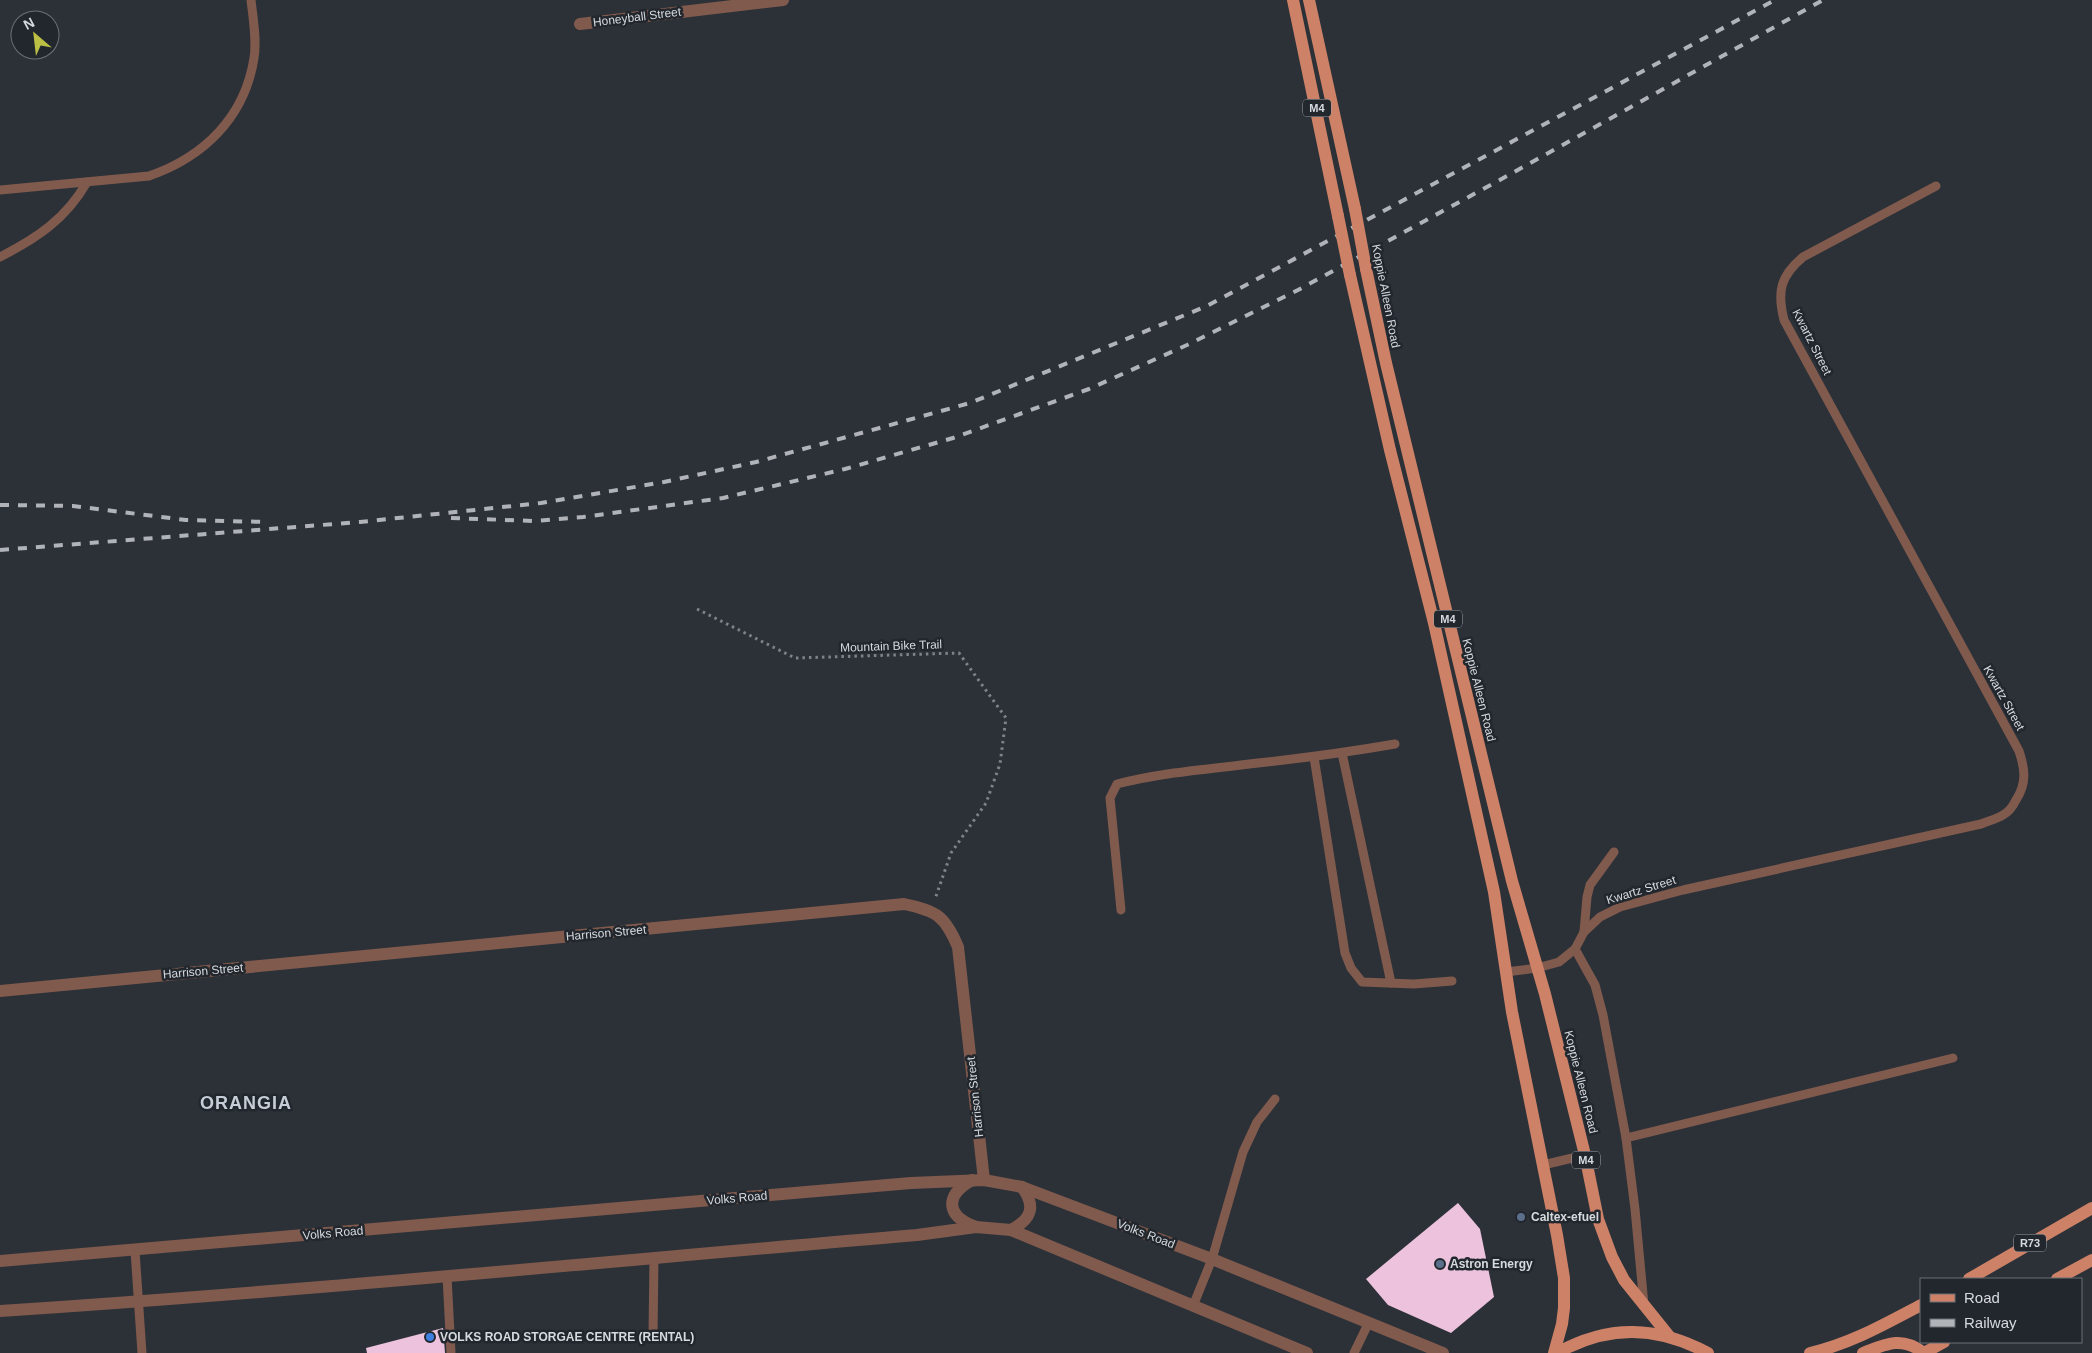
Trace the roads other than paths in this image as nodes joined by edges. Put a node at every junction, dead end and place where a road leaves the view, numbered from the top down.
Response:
1 (251, 0) edge
2 (783, 0) edge
3 (1293, 0) edge
4 (1309, 0) edge
5 (580, 24) dead end
6 (87, 182) junction
7 (1936, 186) dead end
8 (0, 190) edge
9 (0, 257) edge
10 (1395, 744) dead end
11 (1342, 753) junction
12 (1314, 757) junction
13 (1614, 852) dead end
14 (1120, 910) dead end
15 (1584, 932) junction
16 (1575, 948) junction
17 (1537, 968) junction
18 (1506, 972) junction
19 (1452, 981) dead end
20 (1391, 984) junction
21 (0, 991) edge
22 (1953, 1058) dead end
23 (1275, 1099) dead end
24 (1626, 1138) junction
25 (1585, 1155) junction
26 (1543, 1166) junction
27 (978, 1180) junction
28 (1022, 1187) junction
29 (2092, 1208) edge
30 (976, 1227) junction
31 (1011, 1230) junction
32 (135, 1251) junction
33 (654, 1258) junction
34 (1212, 1259) junction
35 (2092, 1260) edge
36 (0, 1262) edge
37 (448, 1276) junction
38 (1971, 1278) edge
39 (2059, 1278) edge
40 (140, 1302) junction
41 (1644, 1305) junction
42 (1193, 1306) junction
43 (1920, 1306) edge
44 (0, 1311) edge
45 (1368, 1322) junction
46 (653, 1336) dead end
47 (1668, 1336) junction
48 (1942, 1343) edge
49 (142, 1353) edge
50 (451, 1353) edge
51 (1307, 1353) edge
52 (1354, 1353) edge
53 (1443, 1353) edge
54 (1556, 1353) edge
55 (1708, 1353) edge
56 (1810, 1353) edge
57 (1862, 1353) edge
58 (1924, 1353) edge

1 - 6 lane
2 - 5 street, Honeyball Street
3 - 18 main road, M4, bridge
4 - 17 main road, Koppie Alleen Road / M4, bridge
6 - 8 lane
6 - 9 lane
7 - 15 lane, Kwartz Street
10 - 11 lane
11 - 12 lane
11 - 20 lane
12 - 14 lane
12 - 20 lane
13 - 15 lane
15 - 16 lane, Kwartz Street
16 - 17 lane, Kwartz Street
16 - 24 lane
17 - 18 lane, Kwartz Street
17 - 25 main road, Koppie Alleen Road / M4
18 - 26 main road, M4
19 - 20 lane
21 - 27 street, Harrison Street
22 - 24 lane
23 - 34 lane
24 - 41 lane
25 - 26 lane
25 - 41 main road, Koppie Alleen Road / M4
26 - 54 main road, M4
27 - 28 street, Volks Road
27 - 30 street
27 - 32 street, Volks Road
28 - 31 street
28 - 34 street, Volks Road
29 - 38 main road, R73
30 - 31 street
30 - 33 street
31 - 42 street
32 - 36 street, Volks Road
32 - 40 lane
33 - 37 street
33 - 46 lane
34 - 42 lane
34 - 45 street, Volks Road
35 - 39 main road
37 - 40 street
37 - 50 lane
40 - 44 street
40 - 49 lane
41 - 47 main road, Koppie Alleen Road / M4
42 - 51 street
43 - 56 main road
45 - 52 lane
45 - 53 street, Volks Road
47 - 54 main road, M4
47 - 55 main road, M4
48 - 58 main road
57 - 58 main road

